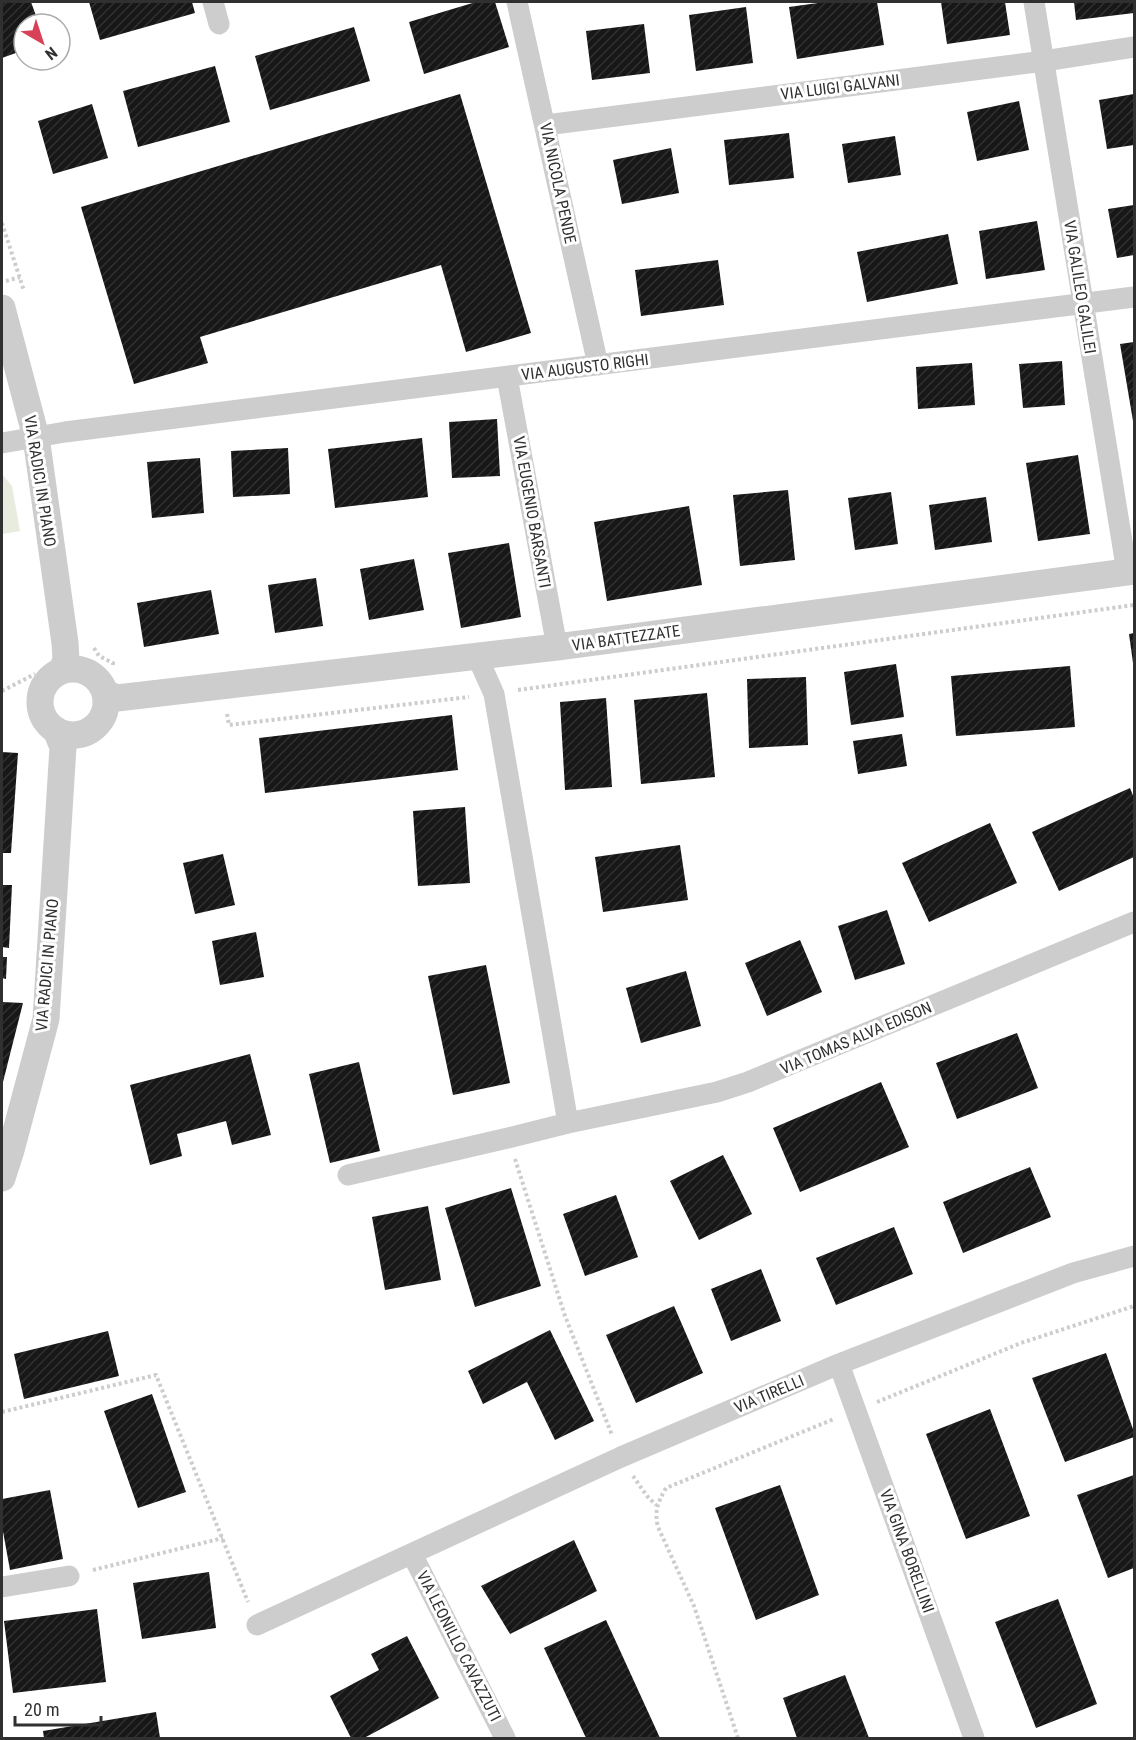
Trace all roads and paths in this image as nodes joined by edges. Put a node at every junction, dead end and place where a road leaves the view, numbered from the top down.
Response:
1 (213, 2) edge
2 (517, 2) edge
3 (1034, 2) edge
4 (219, 24) dead end
5 (1134, 48) edge
6 (1044, 61) junction
7 (546, 125) junction
8 (2, 223) edge
9 (20, 277) dead end
10 (1134, 297) edge
11 (1082, 304) junction
12 (2, 308) edge
13 (598, 365) junction
14 (507, 376) junction
15 (36, 437) junction
16 (2, 442) edge
17 (1131, 571) edge
18 (557, 647) junction
19 (477, 656) junction
20 (62, 665) junction
21 (2, 691) edge
22 (110, 699) junction
23 (64, 738) junction
24 (1134, 922) edge
25 (568, 1123) junction
26 (508, 1138) junction
27 (348, 1175) dead end
28 (2, 1178) edge
29 (1134, 1256) edge
30 (1134, 1306) edge
31 (839, 1364) junction
32 (856, 1410) junction
33 (2, 1412) edge
34 (621, 1457) junction
35 (657, 1505) junction
36 (223, 1538) junction
37 (412, 1554) junction
38 (69, 1576) joint
39 (2, 1587) edge
40 (257, 1625) joint
41 (505, 1738) edge
42 (738, 1738) edge
43 (974, 1738) edge

1 - 4 street
2 - 7 street, VIA NICOLA PENDE
3 - 6 street, VIA GALILEO GALILEI
5 - 6 street, VIA LUIGI GALVANI
6 - 7 street, VIA LUIGI GALVANI
6 - 11 street, VIA GALILEO GALILEI
7 - 13 street, VIA NICOLA PENDE
8 - 9 path
10 - 11 street, VIA AUGUSTO RIGHI
11 - 13 street, VIA AUGUSTO RIGHI
11 - 17 street, VIA GALILEO GALILEI
12 - 15 street, VIA RADICI IN PIANO
13 - 14 street, VIA AUGUSTO RIGHI
14 - 15 street, VIA AUGUSTO RIGHI
14 - 18 street, VIA EUGENIO BARSANTI
15 - 16 street, VIA AUGUSTO RIGHI
15 - 20 street, VIA RADICI IN PIANO
17 - 18 street, VIA BATTEZZATE
18 - 19 street, VIA BATTEZZATE
19 - 22 street, VIA BATTEZZATE
19 - 25 street
20 - 21 path
20 - 22 street
20 - 23 street
22 - 23 street
23 - 28 street, VIA RADICI IN PIANO
24 - 25 street, VIA TOMAS ALVA EDISON
25 - 26 street, VIA TOMAS ALVA EDISON
26 - 27 street, VIA TOMAS ALVA EDISON
26 - 34 path
29 - 31 street, VIA TIRELLI
30 - 32 path
31 - 32 street, VIA GINA BORELLINI
31 - 34 street, VIA TIRELLI
32 - 35 path
32 - 43 street, VIA GINA BORELLINI
33 - 36 path
34 - 35 path
34 - 37 street, VIA TIRELLI
35 - 42 path
36 - 38 path
36 - 40 path
37 - 40 street, VIA TIRELLI
37 - 41 street, VIA LEONILLO CAVAZZUTI
38 - 39 street

